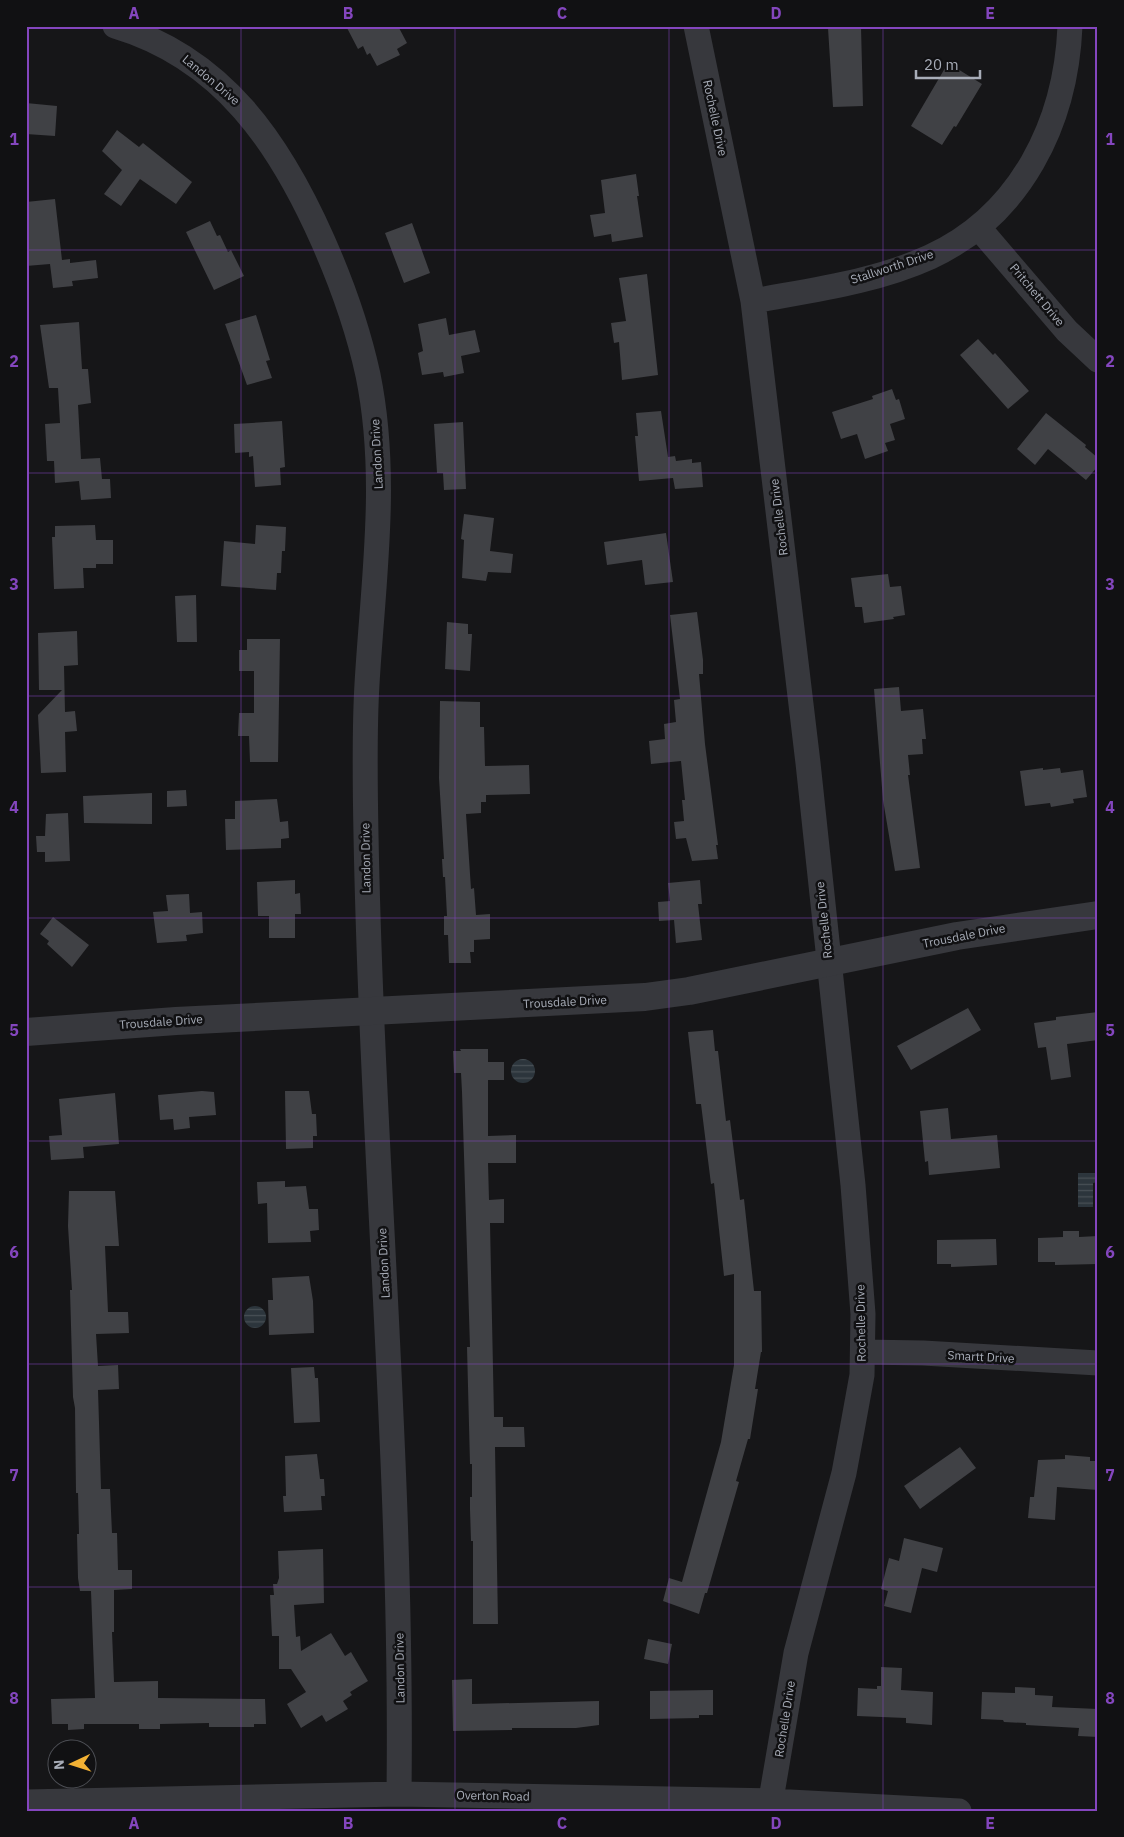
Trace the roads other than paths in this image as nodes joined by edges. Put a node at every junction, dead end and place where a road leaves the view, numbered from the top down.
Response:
1 (115, 26) edge
2 (696, 26) edge
3 (1070, 26) edge
4 (164, 35) edge
5 (978, 228) junction
6 (753, 302) junction
7 (1098, 360) edge
8 (1098, 915) edge
9 (829, 964) junction
10 (371, 1010) junction
11 (26, 1032) edge
12 (863, 1352) junction
13 (1098, 1363) edge
14 (399, 1794) junction
15 (26, 1802) edge
16 (177, 1805) edge
17 (770, 1806) edge
18 (959, 1811) edge

1 - 4 street, Landon Drive
2 - 6 street, Rochelle Drive
3 - 5 street, Stallworth Drive
4 - 10 street, Landon Drive
5 - 6 street, Stallworth Drive
5 - 7 street, Pritchett Drive
6 - 9 street, Rochelle Drive
8 - 9 street, Trousdale Drive
9 - 10 street, Trousdale Drive
9 - 12 street, Rochelle Drive
10 - 11 street, Trousdale Drive
10 - 14 street, Landon Drive
12 - 13 street, Smartt Drive
12 - 17 street, Rochelle Drive
14 - 16 street, Overton Road
14 - 17 street, Overton Road
15 - 16 street, Overton Road
17 - 18 street, Overton Road

